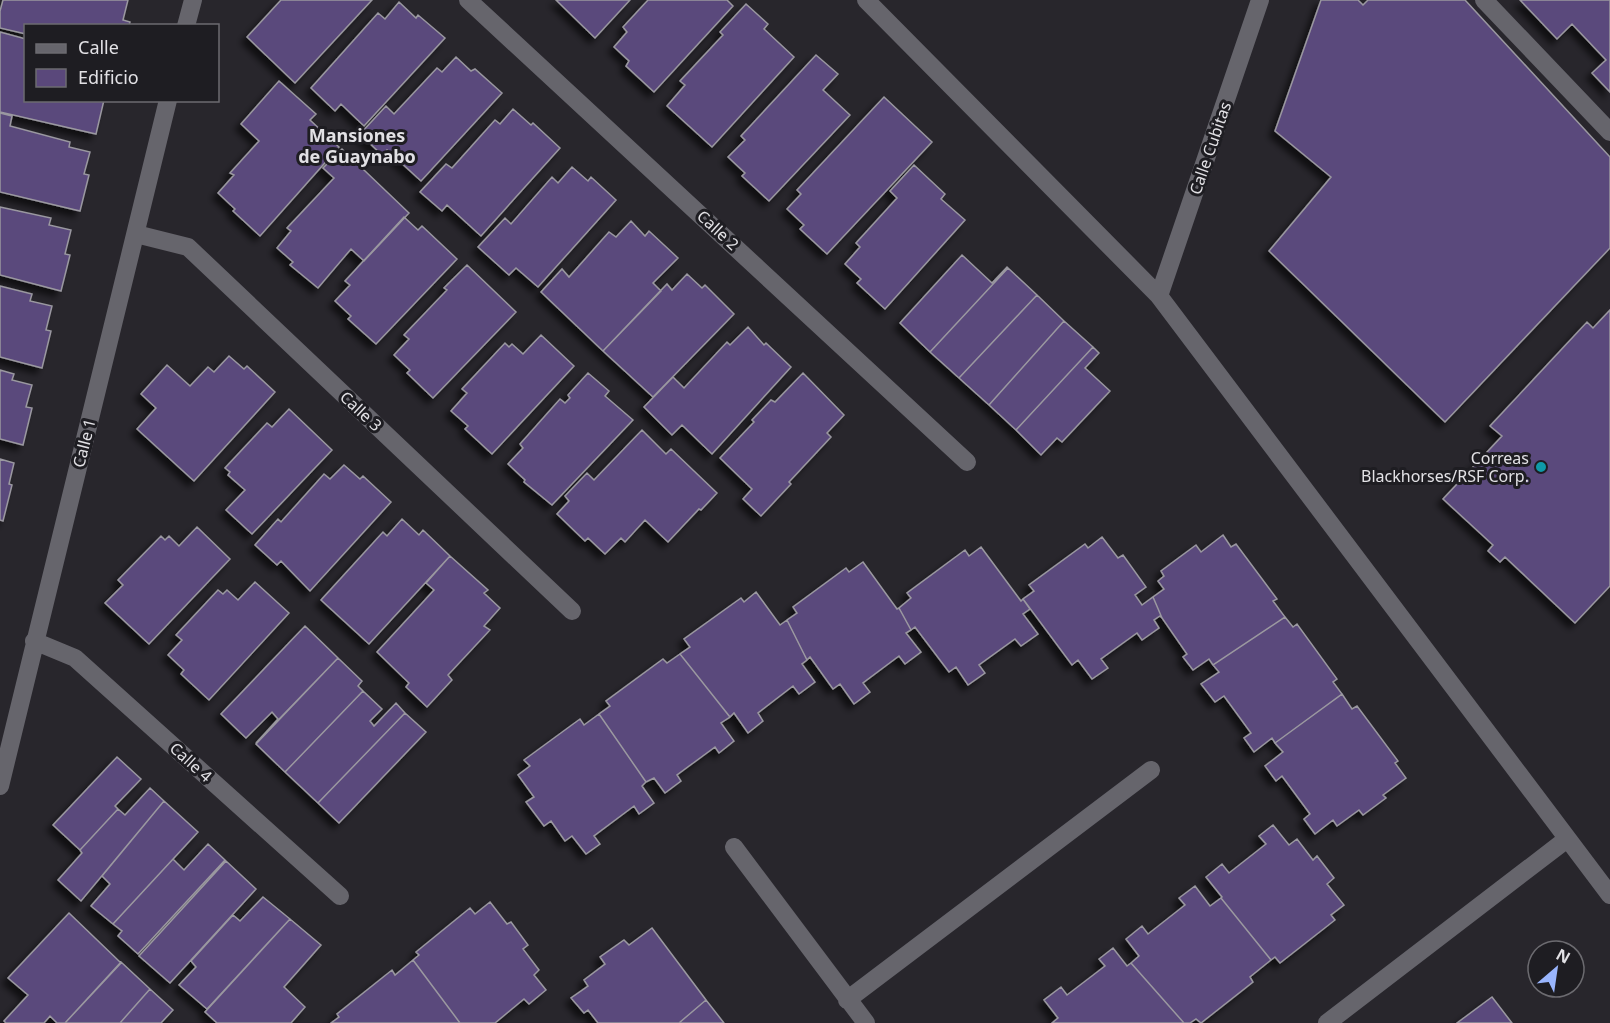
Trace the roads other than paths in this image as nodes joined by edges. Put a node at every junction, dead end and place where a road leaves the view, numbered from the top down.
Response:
1 (193, 0) edge
2 (468, 0) edge
3 (866, 0) edge
4 (1260, 0) edge
5 (1484, 0) edge
6 (187, 24) edge
7 (168, 102) edge
8 (1610, 132) edge
9 (136, 234) junction
10 (1160, 296) junction
11 (967, 462) dead end
12 (572, 611) dead end
13 (34, 641) junction
14 (1150, 770) dead end
15 (0, 786) edge
16 (1567, 838) junction
17 (734, 847) dead end
18 (1610, 895) edge
19 (340, 896) dead end
20 (847, 1000) junction
21 (866, 1023) edge
22 (1327, 1023) edge

1 - 6 street
2 - 11 street, Calle 2
3 - 10 street
4 - 10 street, Calle Cubitas
5 - 8 street
7 - 9 street, Calle 1
9 - 12 street, Calle 3
9 - 13 street, Calle 1
10 - 16 street
13 - 15 street, Calle 1
13 - 19 street, Calle 4
14 - 20 street
16 - 18 street
16 - 22 street
17 - 20 street
20 - 21 street

